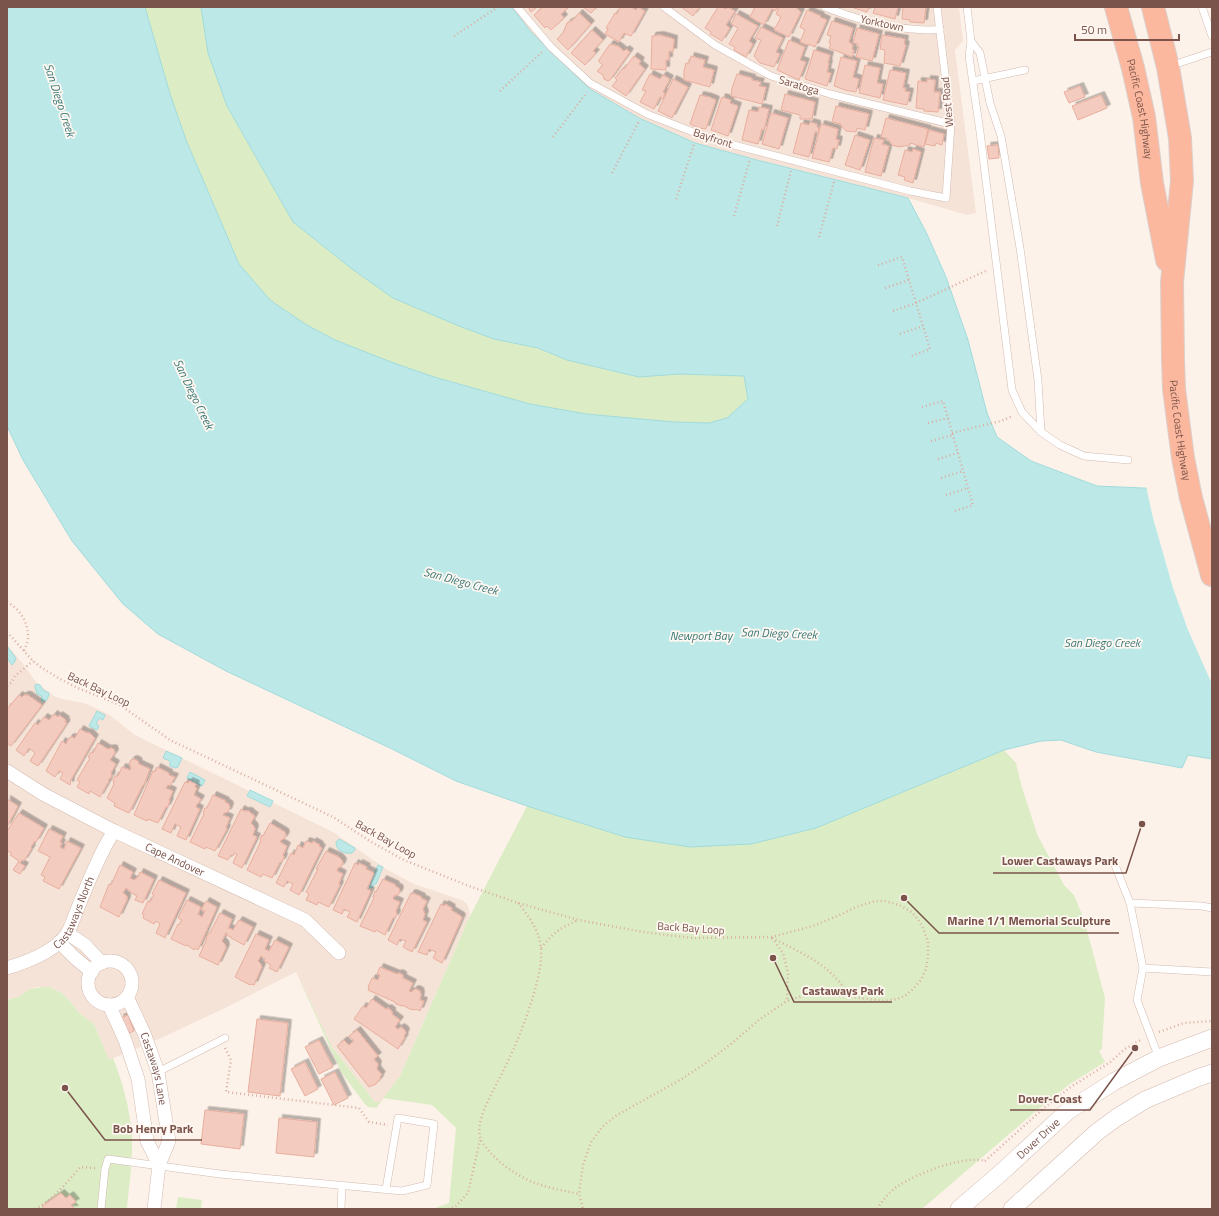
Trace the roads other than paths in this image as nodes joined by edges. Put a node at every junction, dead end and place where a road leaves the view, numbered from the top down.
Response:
1 (517, 7) edge
2 (664, 7) edge
3 (825, 7) edge
4 (937, 7) edge
5 (968, 7) edge
6 (1116, 7) edge
7 (1153, 7) edge
8 (1202, 7) edge
9 (940, 29) junction
10 (1212, 36) edge
11 (971, 41) junction
12 (1212, 52) edge
13 (1168, 66) junction
14 (1025, 70) dead end
15 (985, 79) junction
16 (973, 81) junction
17 (951, 124) junction
18 (946, 198) joint
19 (1172, 282) junction
20 (1042, 432) junction
21 (1128, 460) dead end
22 (1212, 575) edge
23 (7, 771) edge
24 (114, 831) junction
25 (1113, 860) dead end
26 (1130, 903) junction
27 (1212, 908) edge
28 (63, 938) junction
29 (338, 953) dead end
30 (102, 963) junction
31 (7, 968) edge
32 (1144, 968) junction
33 (92, 972) junction
34 (1212, 972) edge
35 (127, 997) junction
36 (109, 1005) junction
37 (1212, 1038) edge
38 (223, 1039) road end
39 (1159, 1058) junction
40 (158, 1072) junction
41 (1212, 1073) edge
42 (137, 1077) junction
43 (159, 1165) junction
44 (342, 1185) junction
45 (386, 1190) junction
46 (101, 1209) edge
47 (154, 1209) edge
48 (342, 1209) edge
49 (958, 1209) edge
50 (1012, 1209) edge

1 - 18 lane, Bayfront
2 - 17 lane, Saratoga
3 - 9 lane, Yorktown
4 - 9 lane, West Road
5 - 11 lane
6 - 19 highway, Pacific Coast Highway
7 - 13 highway, Pacific Coast Highway
8 - 10 lane
9 - 17 lane, West Road
11 - 15 lane
11 - 16 lane
12 - 13 lane
13 - 19 highway, Pacific Coast Highway
14 - 15 lane
15 - 16 lane
15 - 20 lane
16 - 20 lane
17 - 18 lane, West Road
19 - 22 highway, Pacific Coast Highway
20 - 21 lane
23 - 24 street, Cape Andover
24 - 28 street, Castaways North
24 - 29 street, Cape Andover
25 - 26 lane
26 - 27 lane
26 - 32 lane
28 - 30 street
28 - 31 street, Castaways North
28 - 33 street
30 - 33 street
30 - 35 street
32 - 34 lane
32 - 39 lane
33 - 36 street
35 - 36 street
35 - 40 street, Castaways Lane
36 - 42 street, Castaways Lane
37 - 39 street, Dover Drive
38 - 40 lane
39 - 49 street, Dover Drive
40 - 42 street
40 - 43 street, Castaways Lane
41 - 50 street
42 - 43 street, Castaways Lane
43 - 44 lane
43 - 46 lane
43 - 47 street, Castaways Lane
44 - 45 lane
44 - 48 lane
45 - 45 lane

